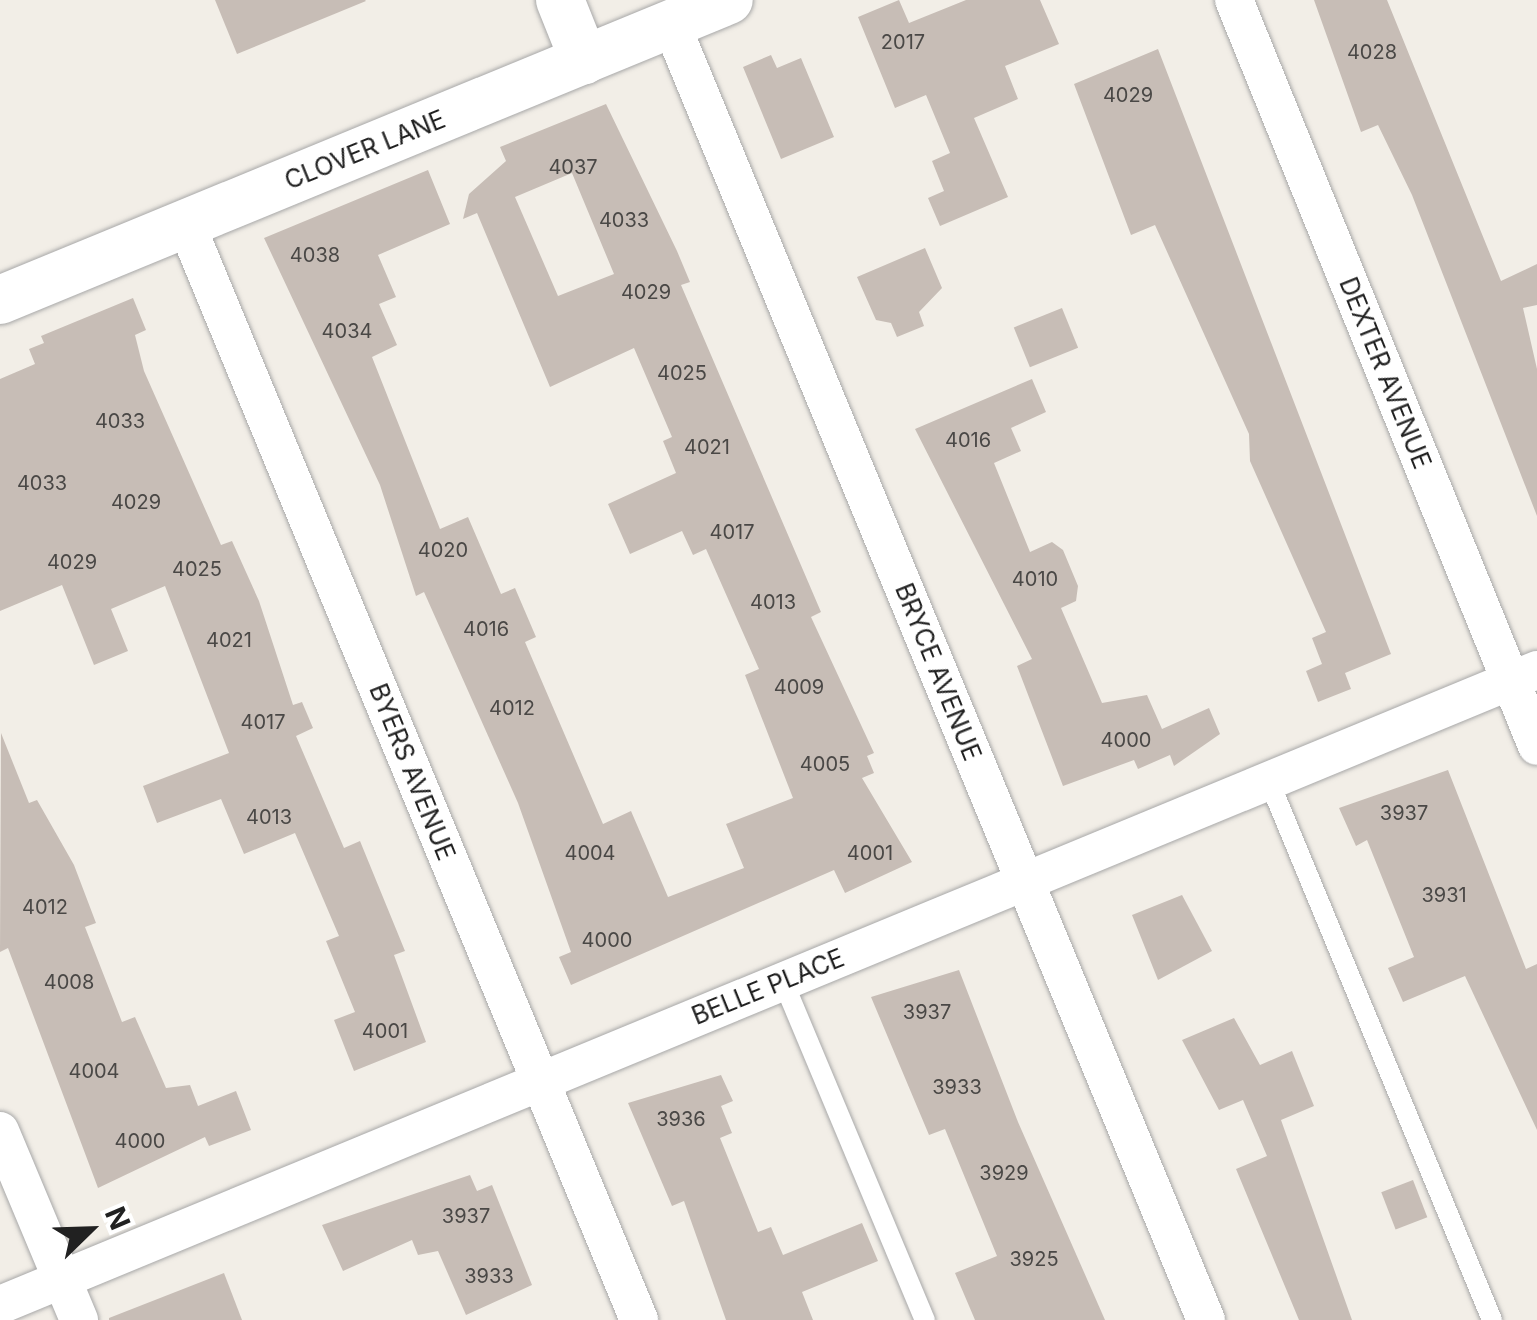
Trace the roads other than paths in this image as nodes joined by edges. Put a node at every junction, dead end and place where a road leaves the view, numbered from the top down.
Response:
1 (560, 0) edge
2 (729, 0) edge
3 (1234, 0) edge
4 (670, 24) junction
5 (584, 60) junction
6 (186, 224) junction
7 (0, 300) edge
8 (1524, 675) edge
9 (1537, 746) edge
10 (1268, 781) junction
11 (1025, 882) junction
12 (782, 982) junction
13 (540, 1082) junction
14 (0, 1131) edge
15 (62, 1280) junction
16 (0, 1305) edge
17 (79, 1320) edge
18 (640, 1320) edge
19 (924, 1320) edge
20 (1206, 1320) edge
21 (1492, 1320) edge

1 - 5 street
2 - 4 street, CLOVER LANE
3 - 8 street, DEXTER AVENUE
4 - 5 street, CLOVER LANE
4 - 11 street, BRYCE AVENUE
5 - 6 street, CLOVER LANE
6 - 7 street, CLOVER LANE
6 - 13 street, BYERS AVENUE
8 - 9 street, DEXTER AVENUE
8 - 10 street, BELLE PLACE
10 - 11 street, BELLE PLACE
10 - 21 lane
11 - 12 street, BELLE PLACE
11 - 20 street, BRYCE AVENUE
12 - 13 street, BELLE PLACE
12 - 19 lane
13 - 15 street, BELLE PLACE
13 - 18 street, BYERS AVENUE
14 - 15 street
15 - 16 street, BELLE PLACE
15 - 17 street

